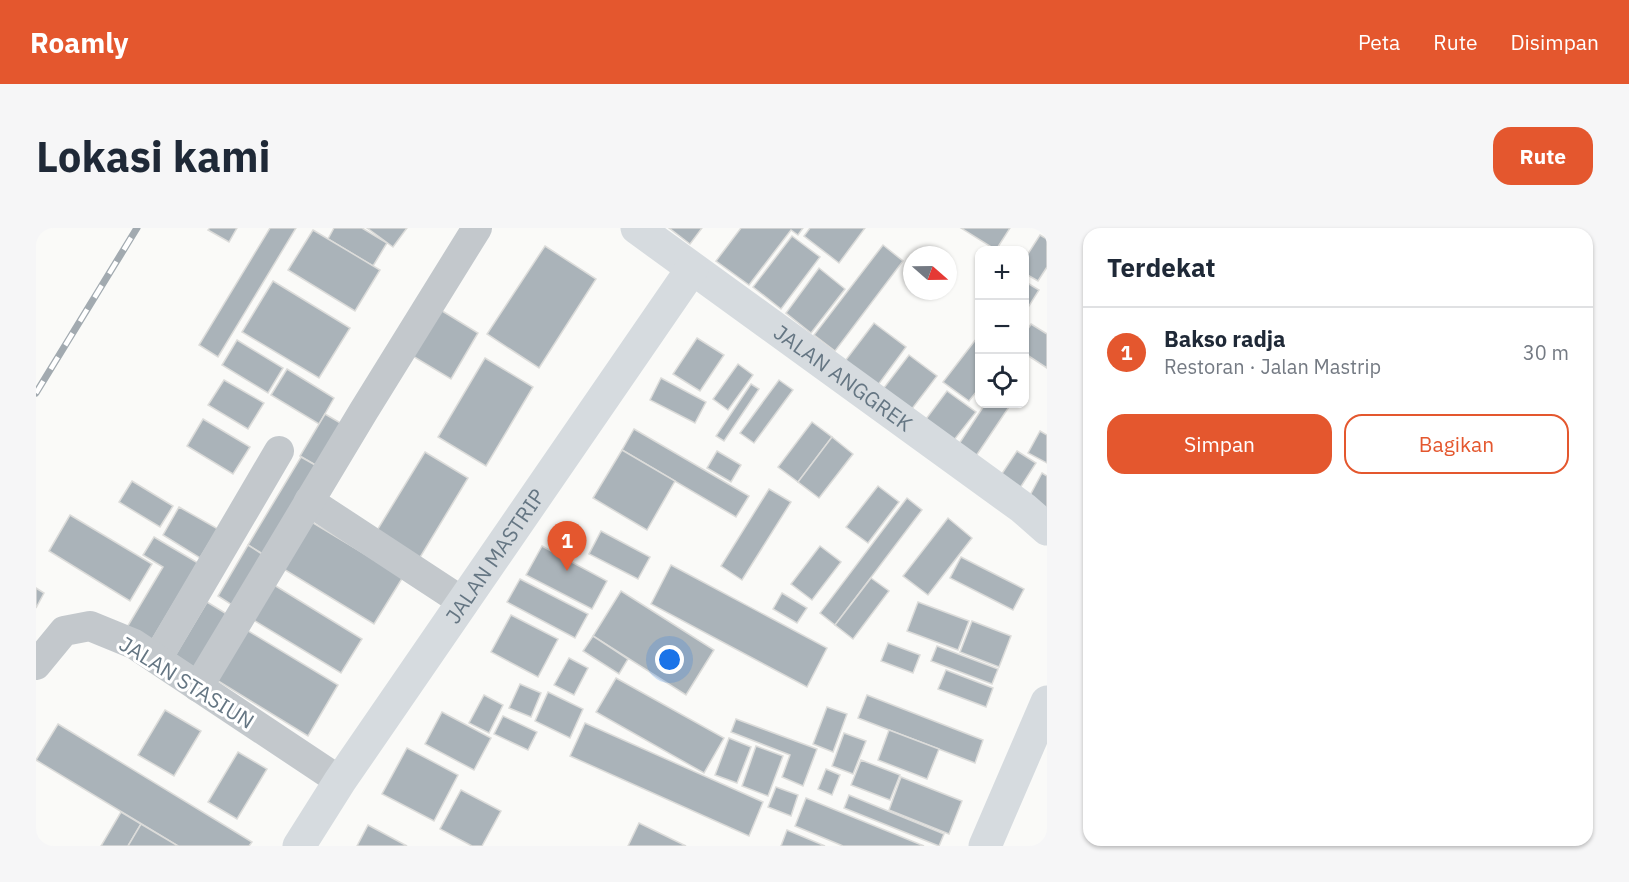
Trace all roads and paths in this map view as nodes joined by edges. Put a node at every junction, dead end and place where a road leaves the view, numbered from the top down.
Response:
1 (477, 228) edge
2 (637, 228) edge
3 (692, 269) junction
4 (279, 452) dead end
5 (309, 501) junction
6 (1047, 529) edge
7 (463, 602) junction
8 (157, 659) junction
9 (36, 665) edge
10 (198, 687) junction
11 (1047, 702) edge
12 (340, 781) junction
13 (299, 846) edge
14 (986, 846) edge

1 - 5 street
2 - 3 main road, JALAN ANGGREK
3 - 6 main road, JALAN ANGGREK
3 - 7 main road, JALAN MASTRIP
4 - 8 street
5 - 7 street
5 - 10 street
7 - 12 main road, JALAN MASTRIP
8 - 9 street, JALAN STASIUN
8 - 10 street, JALAN STASIUN
10 - 12 street, JALAN STASIUN
11 - 14 main road
12 - 13 main road, JALAN MASTRIP

